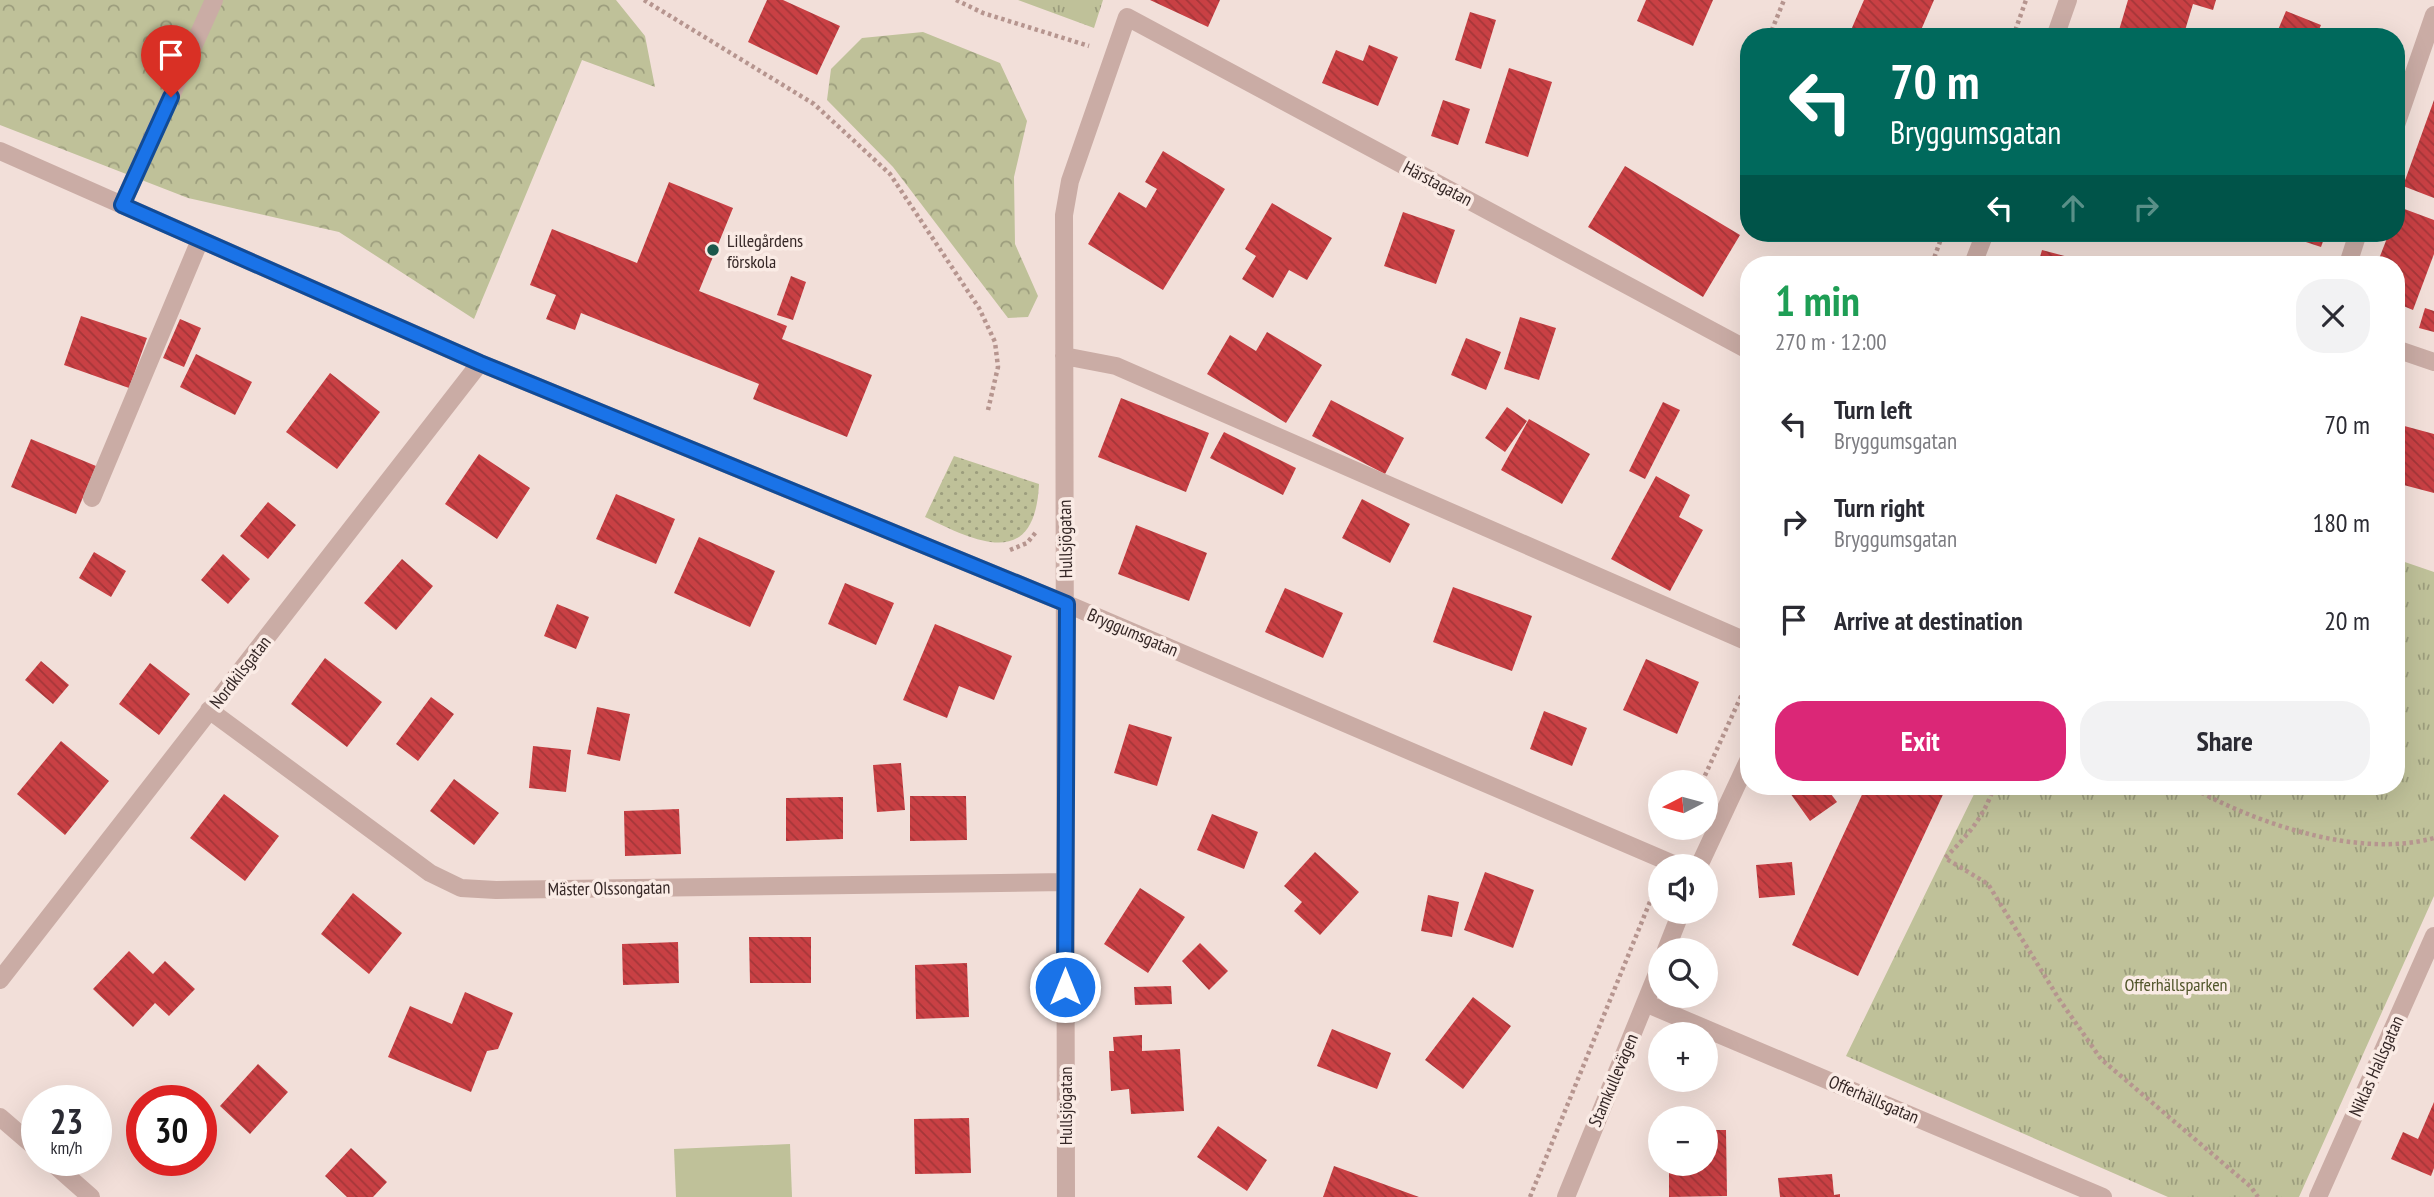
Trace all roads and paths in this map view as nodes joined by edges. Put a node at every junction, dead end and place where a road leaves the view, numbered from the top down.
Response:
1 (214, 0) edge
2 (645, 0) edge
3 (957, 0) edge
4 (1784, 0) edge
5 (2026, 0) edge
6 (2068, 0) edge
7 (2434, 15) edge
8 (1127, 17) joint
9 (1773, 28) edge
10 (2016, 28) edge
11 (2058, 28) edge
12 (1097, 48) dead end
13 (2405, 99) edge
14 (0, 151) edge
15 (122, 205) junction
16 (200, 240) junction
17 (1740, 347) edge
18 (2405, 352) edge
19 (1064, 356) junction
20 (2434, 362) edge
21 (480, 363) junction
22 (988, 410) dead end
23 (92, 498) dead end
24 (1039, 525) dead end
25 (1003, 552) dead end
26 (1067, 604) junction
27 (1740, 639) edge
28 (1740, 699) edge
29 (209, 710) junction
30 (1707, 770) edge
31 (1740, 778) edge
32 (1991, 795) edge
33 (2206, 795) edge
34 (2434, 838) edge
35 (1650, 854) edge
36 (1705, 854) edge
37 (1065, 882) junction
38 (1648, 907) edge
39 (2434, 936) edge
40 (0, 980) edge
41 (1648, 996) edge
42 (1645, 1003) junction
43 (0, 1117) edge
44 (21, 1135) edge
45 (67, 1176) edge
46 (90, 1197) edge
47 (1066, 1197) edge
48 (1530, 1197) edge
49 (1566, 1197) edge
50 (2103, 1197) edge
51 (2258, 1197) edge
52 (2318, 1197) edge

1 - 15 street
2 - 22 path
3 - 12 path
4 - 9 path
5 - 10 path
6 - 11 street
7 - 13 street
8 - 17 street, Härstagatan
8 - 19 street, Hullsjögatan
14 - 15 street, Bryggumsgatan
15 - 16 street, Bryggumsgatan
16 - 21 street, Bryggumsgatan
16 - 23 street
18 - 20 street
19 - 26 street, Hullsjögatan
19 - 27 street
21 - 26 street, Bryggumsgatan
21 - 29 street, Nordkilsgatan
24 - 25 path
26 - 35 street, Bryggumsgatan
26 - 37 street, Hullsjögatan
28 - 30 path
29 - 37 street, Mäster Olssongatan
29 - 40 street, Nordkilsgatan
31 - 36 street
32 - 51 path
33 - 34 path
37 - 47 street, Hullsjögatan
38 - 48 path
39 - 52 street, Niklas Hallsgatan
41 - 42 street, Stamkullevägen
42 - 49 street, Stamkullevägen
42 - 50 street, Offerhällsgatan
43 - 44 street
45 - 46 street

